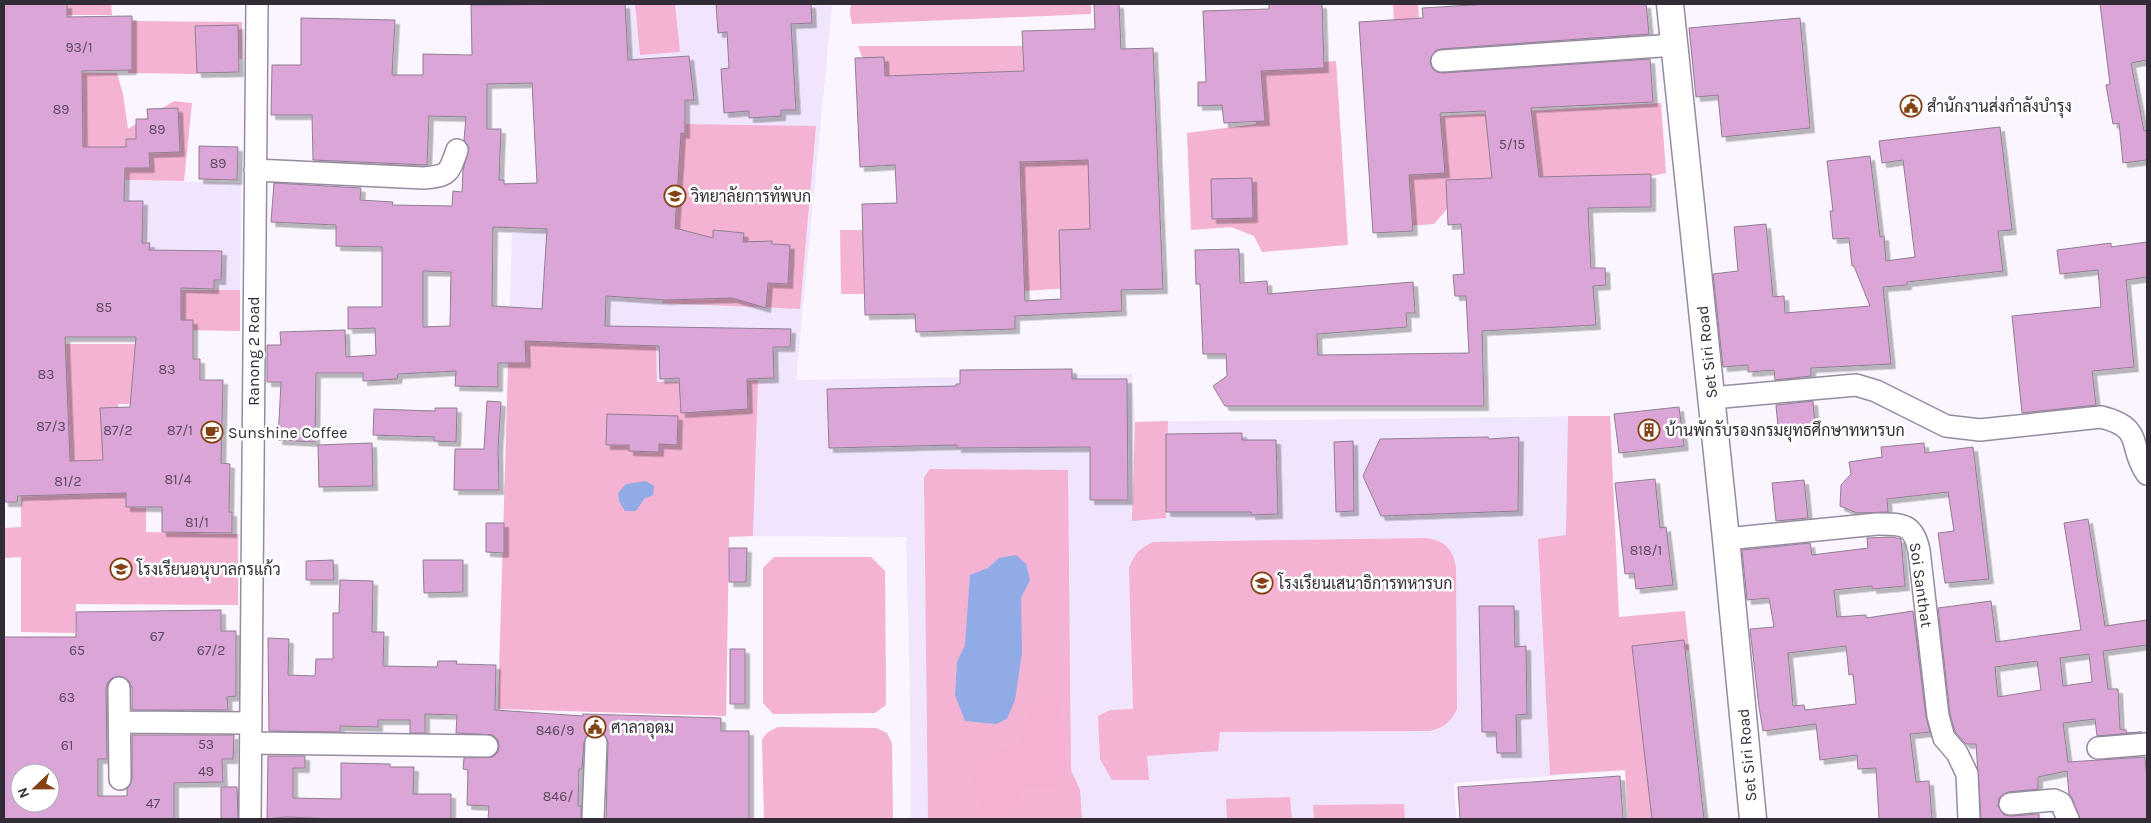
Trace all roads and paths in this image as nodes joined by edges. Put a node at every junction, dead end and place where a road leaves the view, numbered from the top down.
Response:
1 (257, 4) edge
2 (1670, 4) edge
3 (1675, 45) junction
4 (1442, 61) dead end
5 (457, 150) dead end
6 (254, 170) junction
7 (1712, 398) junction
8 (2147, 474) edge
9 (1726, 539) junction
10 (119, 688) dead end
11 (120, 722) junction
12 (251, 733) junction
13 (596, 743) dead end
14 (2147, 744) edge
15 (487, 746) dead end
16 (2098, 748) dead end
17 (120, 779) dead end
18 (2010, 804) dead end
19 (250, 819) edge
20 (593, 819) edge
21 (1753, 819) edge
22 (1969, 819) edge
23 (2068, 819) edge

1 - 6 street, Ranong 2 Road
2 - 3 street, Set Siri Road
3 - 4 street
3 - 7 street, Set Siri Road
5 - 6 street
6 - 12 street, Ranong 2 Road
7 - 8 street
7 - 9 street, Set Siri Road
9 - 21 street, Set Siri Road
9 - 22 street, Soi Santhat
10 - 11 street
11 - 12 street
11 - 17 street
12 - 15 street
12 - 19 street, Ranong 2 Road
13 - 20 street
14 - 16 street
18 - 23 street

